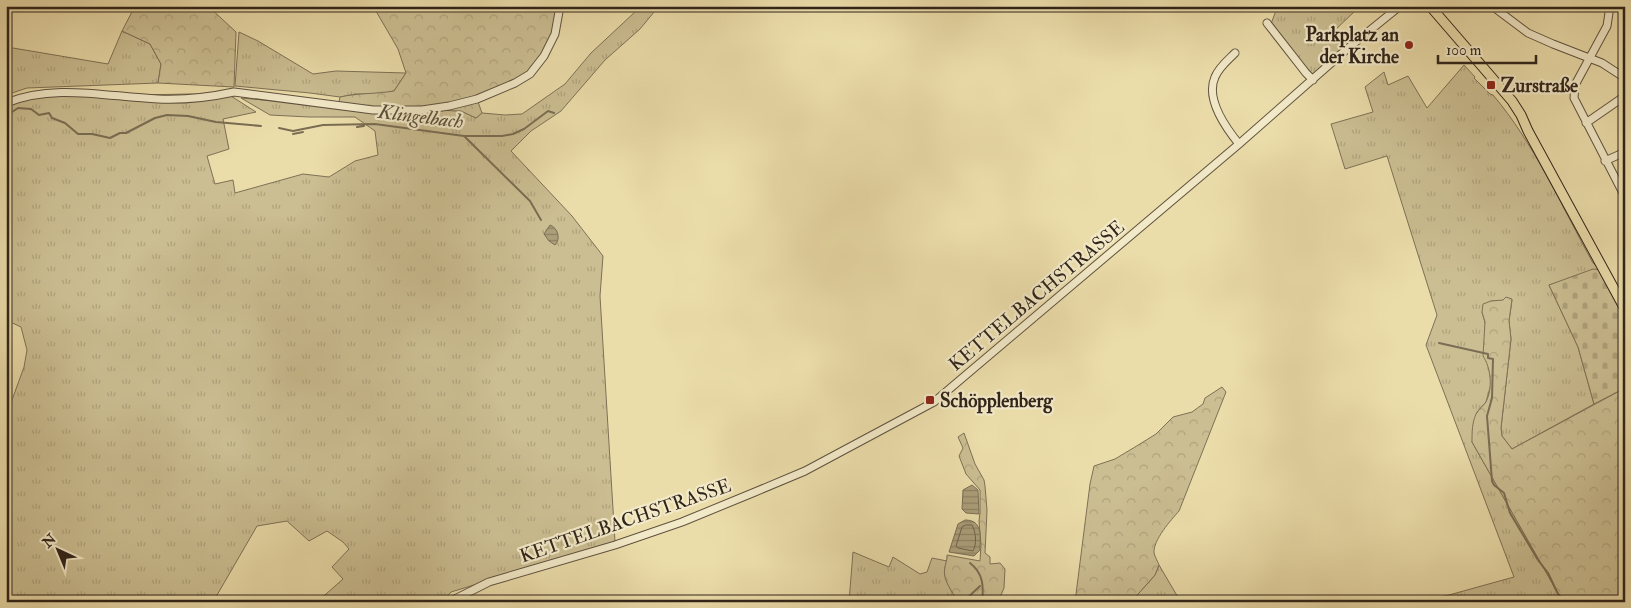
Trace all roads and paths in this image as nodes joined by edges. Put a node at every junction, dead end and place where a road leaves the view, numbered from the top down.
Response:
1 (560, 6) edge
2 (1400, 6) edge
3 (1422, 6) edge
4 (1430, 6) edge
5 (1492, 6) edge
6 (1610, 6) edge
7 (1267, 23) dead end
8 (1235, 53) dead end
9 (1590, 58) junction
10 (1625, 78) edge
11 (1313, 80) junction
12 (1625, 96) edge
13 (6, 103) edge
14 (1586, 123) junction
15 (1528, 131) junction
16 (1240, 144) junction
17 (1625, 152) edge
18 (1605, 161) junction
19 (1625, 198) edge
20 (1625, 310) edge
21 (449, 602) edge

1 - 13 street
2 - 11 street, KETTELBACHSTRASSE
3 - 15 main road
4 - 15 main road
5 - 9 street
6 - 9 street
7 - 11 street
8 - 16 street
9 - 10 street
9 - 14 street
11 - 16 street, KETTELBACHSTRASSE
12 - 14 street
14 - 18 street
15 - 20 main road
16 - 21 street, KETTELBACHSTRASSE
17 - 18 street
18 - 19 street

